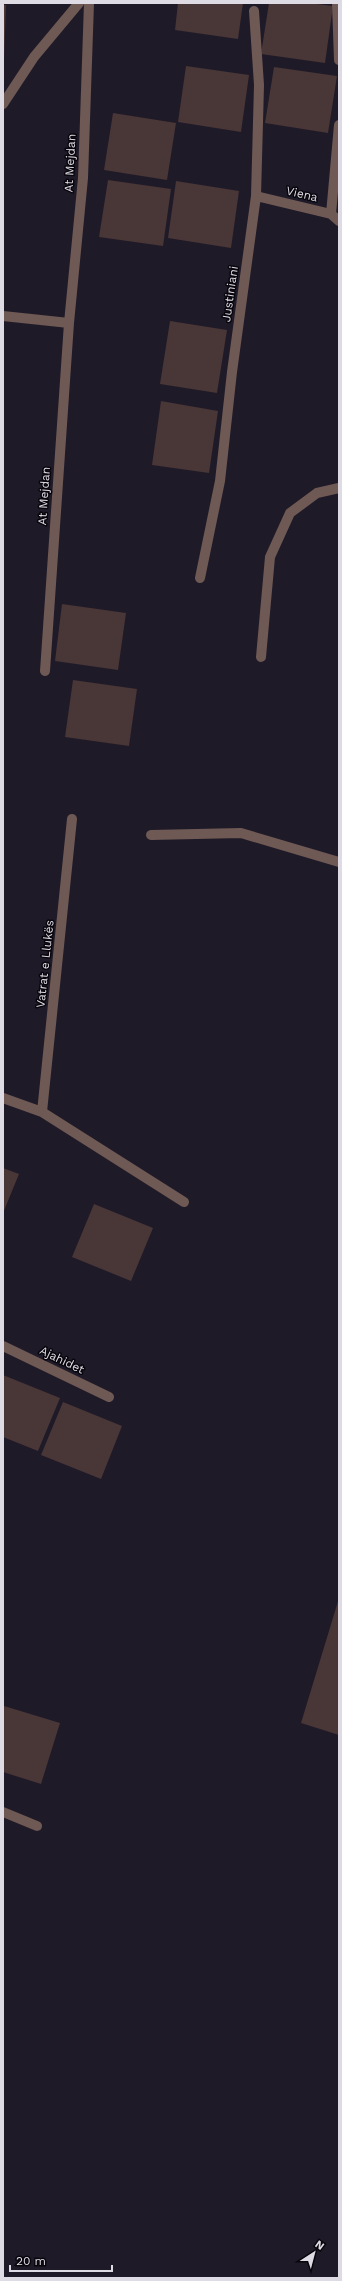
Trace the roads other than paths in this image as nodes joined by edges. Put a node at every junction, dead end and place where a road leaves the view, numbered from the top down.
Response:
1 (79, 3) edge
2 (89, 3) edge
3 (337, 3) edge
4 (254, 11) dead end
5 (339, 60) edge
6 (3, 104) edge
7 (339, 125) edge
8 (256, 196) junction
9 (335, 217) edge
10 (3, 316) edge
11 (69, 323) junction
12 (339, 488) edge
13 (200, 578) dead end
14 (262, 657) dead end
15 (45, 671) dead end
16 (72, 819) dead end
17 (151, 836) dead end
18 (339, 862) edge
19 (3, 1098) edge
20 (42, 1112) junction
21 (184, 1202) dead end
22 (3, 1346) edge
23 (109, 1397) dead end
24 (3, 1812) edge
25 (37, 1826) dead end

1 - 6 street
2 - 11 street, At Mejdan
3 - 5 street
4 - 8 street, Justiniani
7 - 9 street
8 - 9 street, Viena
8 - 13 street, Justiniani
10 - 11 street
11 - 15 street, At Mejdan
12 - 14 street
16 - 20 street, Vatrat e Llukës
17 - 18 street
19 - 20 street
20 - 21 street
22 - 23 street, Ajahidet
24 - 25 street

